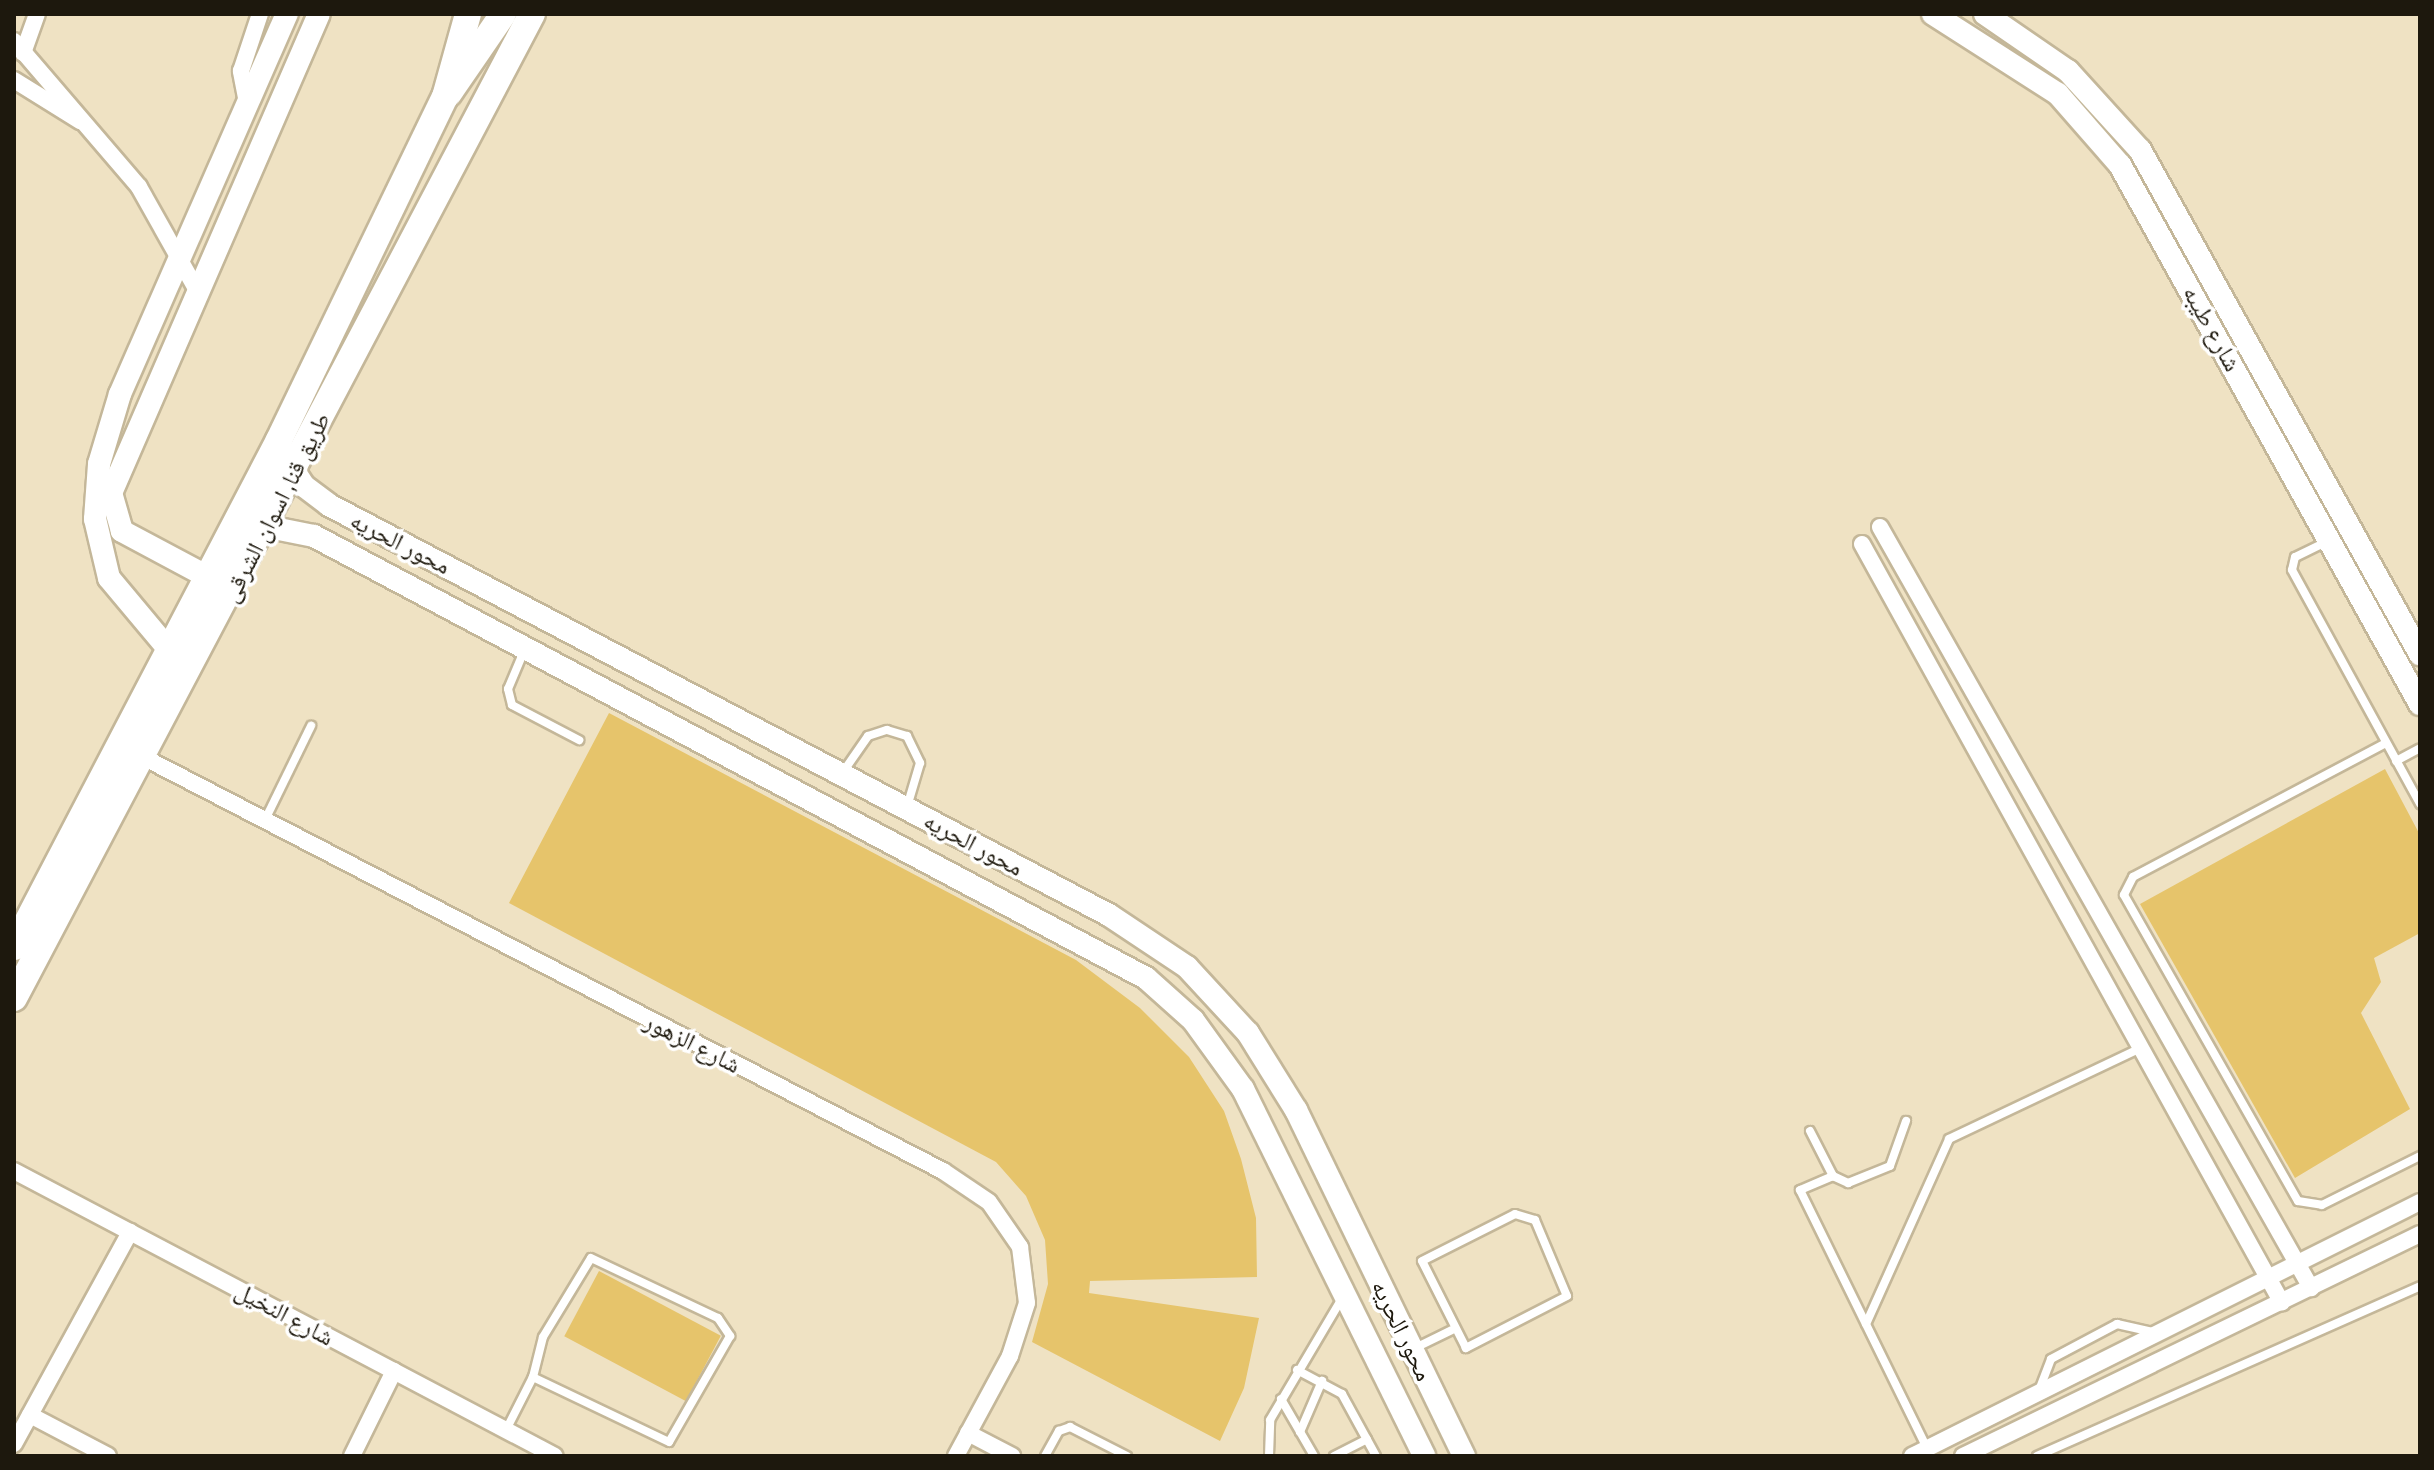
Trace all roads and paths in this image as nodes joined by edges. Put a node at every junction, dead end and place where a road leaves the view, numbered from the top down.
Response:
1 (37, 14) edge
2 (260, 14) edge
3 (287, 14) edge
4 (319, 14) edge
5 (468, 14) edge
6 (503, 14) edge
7 (532, 14) edge
8 (1933, 14) edge
9 (1985, 14) edge
10 (19, 47) edge
11 (14, 80) edge
12 (445, 97) junction
13 (249, 110) junction
14 (83, 122) junction
15 (183, 260) junction
16 (199, 294) junction
17 (2274, 387) junction
18 (2253, 399) junction
19 (279, 440) junction
20 (294, 474) junction
21 (104, 491) junction
22 (2343, 513) junction
23 (236, 523) junction
24 (267, 524) junction
25 (1880, 527) dead end
26 (2326, 532) junction
27 (1862, 544) dead end
28 (208, 577) junction
29 (526, 647) junction
30 (170, 651) junction
31 (2420, 654) edge
32 (2420, 704) edge
33 (311, 726) dead end
34 (579, 740) dead end
35 (2386, 743) junction
36 (2420, 748) edge
37 (143, 757) junction
38 (2396, 761) junction
39 (841, 774) junction
40 (2420, 804) edge
41 (907, 808) junction
42 (264, 821) junction
43 (14, 947) edge
44 (14, 998) edge
45 (2144, 1046) junction
46 (1906, 1121) dead end
47 (1810, 1131) dead end
48 (2420, 1156) edge
49 (14, 1171) edge
50 (1833, 1176) junction
51 (2420, 1202) edge
52 (130, 1232) junction
53 (2420, 1234) edge
54 (2296, 1263) junction
55 (2269, 1277) junction
56 (2420, 1286) edge
57 (2311, 1288) junction
58 (1345, 1295) junction
59 (2282, 1303) junction
60 (1866, 1324) junction
61 (1452, 1330) junction
62 (2157, 1334) junction
63 (1412, 1349) junction
64 (1297, 1370) junction
65 (394, 1371) junction
66 (533, 1377) junction
67 (1322, 1381) junction
68 (2037, 1393) junction
69 (1281, 1399) junction
70 (30, 1415) junction
71 (506, 1430) junction
72 (1300, 1432) junction
73 (968, 1433) junction
74 (1367, 1439) junction
75 (14, 1444) edge
76 (1920, 1452) edge
77 (108, 1456) edge
78 (352, 1456) edge
79 (555, 1456) edge
80 (956, 1456) edge
81 (1012, 1456) edge
82 (1045, 1456) edge
83 (1127, 1456) edge
84 (1269, 1456) edge
85 (1314, 1456) edge
86 (1334, 1456) edge
87 (1376, 1456) edge
88 (1424, 1456) edge
89 (1464, 1456) edge
90 (1963, 1456) edge
91 (2037, 1456) edge

1 - 10 street
2 - 13 street
3 - 13 main road
4 - 16 main road
5 - 12 main road, طريق قنا, اسوان الشرقى
6 - 12 main road
7 - 20 main road, طريق قنا, اسوان الشرقى
8 - 18 main road, شارع طيبه
9 - 17 main road, شارع طيبه
10 - 14 street
11 - 14 street
12 - 19 main road, طريق قنا, اسوان الشرقى
13 - 15 main road
14 - 15 street
15 - 16 street
15 - 21 main road
16 - 21 main road
17 - 18 street
17 - 22 main road, شارع طيبه
18 - 26 main road, شارع طيبه
19 - 20 main road, محور الحريه
19 - 23 main road, طريق قنا, اسوان الشرقى
20 - 24 main road, طريق قنا, اسوان الشرقى
20 - 39 main road, محور الحريه
21 - 28 main road
21 - 30 main road
22 - 26 street
22 - 31 main road, شارع طيبه
23 - 24 main road, محور الحريه
23 - 28 main road, طريق قنا, اسوان الشرقى
24 - 29 main road, محور الحريه
24 - 37 main road, طريق قنا, اسوان الشرقى
25 - 54 street
26 - 32 main road, شارع طيبه
26 - 35 lane
27 - 45 street
28 - 30 main road, طريق قنا, اسوان الشرقى
29 - 34 lane
29 - 58 main road, محور الحريه
30 - 43 main road, طريق قنا, اسوان الشرقى
33 - 42 lane
35 - 38 lane
35 - 48 lane
36 - 38 lane
37 - 42 street, شارع الزهور
37 - 44 main road, طريق قنا, اسوان الشرقى
38 - 40 lane
39 - 41 main road, محور الحريه
39 - 41 lane
41 - 63 main road, محور الحريه
42 - 73 street, شارع الزهور
45 - 55 street
45 - 60 lane
46 - 50 lane
47 - 50 lane
49 - 52 street, شارع النخيل
50 - 60 lane
51 - 54 street
52 - 65 street, شارع النخيل
52 - 70 street
53 - 57 street
54 - 55 street
54 - 57 street
55 - 59 street
55 - 62 street
56 - 91 lane
57 - 59 street
58 - 64 lane
58 - 88 main road, محور الحريه
59 - 90 street
60 - 76 lane
61 - 61 lane
61 - 63 lane
62 - 68 street
62 - 68 lane
63 - 89 main road, محور الحريه
64 - 67 lane
64 - 69 lane
65 - 71 street, شارع النخيل
65 - 78 street
66 - 66 lane
66 - 71 lane
67 - 72 lane
67 - 74 lane
68 - 76 street
69 - 72 lane
69 - 84 lane
70 - 75 street
70 - 77 street
71 - 79 street, شارع النخيل
72 - 85 lane
73 - 80 street, شارع الزهور
73 - 81 street
74 - 86 lane
74 - 87 lane
82 - 83 lane

